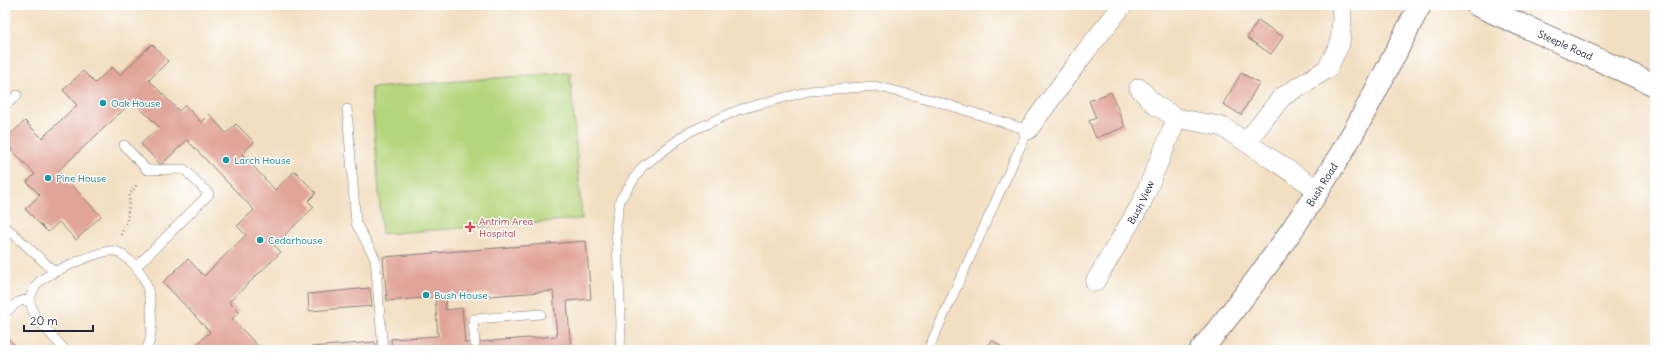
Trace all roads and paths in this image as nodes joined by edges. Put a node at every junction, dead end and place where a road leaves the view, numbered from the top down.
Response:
1 (1123, 5) edge
2 (1341, 5) edge
3 (1420, 5) edge
4 (1477, 5) edge
5 (1655, 85) edge
6 (1139, 88) dead end
7 (17, 95) dead end
8 (5, 106) edge
9 (347, 109) dead end
10 (1177, 118) junction
11 (1028, 130) junction
12 (1246, 142) junction
13 (124, 145) dead end
14 (147, 170) junction
15 (1317, 189) junction
16 (5, 226) edge
17 (114, 250) junction
18 (136, 268) junction
19 (55, 272) junction
20 (1095, 282) dead end
21 (29, 299) junction
22 (5, 313) edge
23 (541, 314) dead end
24 (475, 343) dead end
25 (65, 350) edge
26 (146, 350) edge
27 (383, 350) edge
28 (620, 350) edge
29 (928, 350) edge
30 (1201, 350) edge

1 - 11 street
2 - 12 street
3 - 15 main road, Bush Road
4 - 5 main road, Steeple Road
6 - 10 street
7 - 8 lane
9 - 27 lane
10 - 12 street
10 - 20 street, Bush View
11 - 28 lane
11 - 29 lane
12 - 15 street
13 - 14 lane
14 - 17 path
14 - 18 lane
15 - 30 main road, Bush Road
16 - 19 lane
17 - 18 lane
17 - 19 lane
18 - 26 lane
19 - 21 lane
21 - 22 lane
21 - 25 lane
23 - 24 lane

